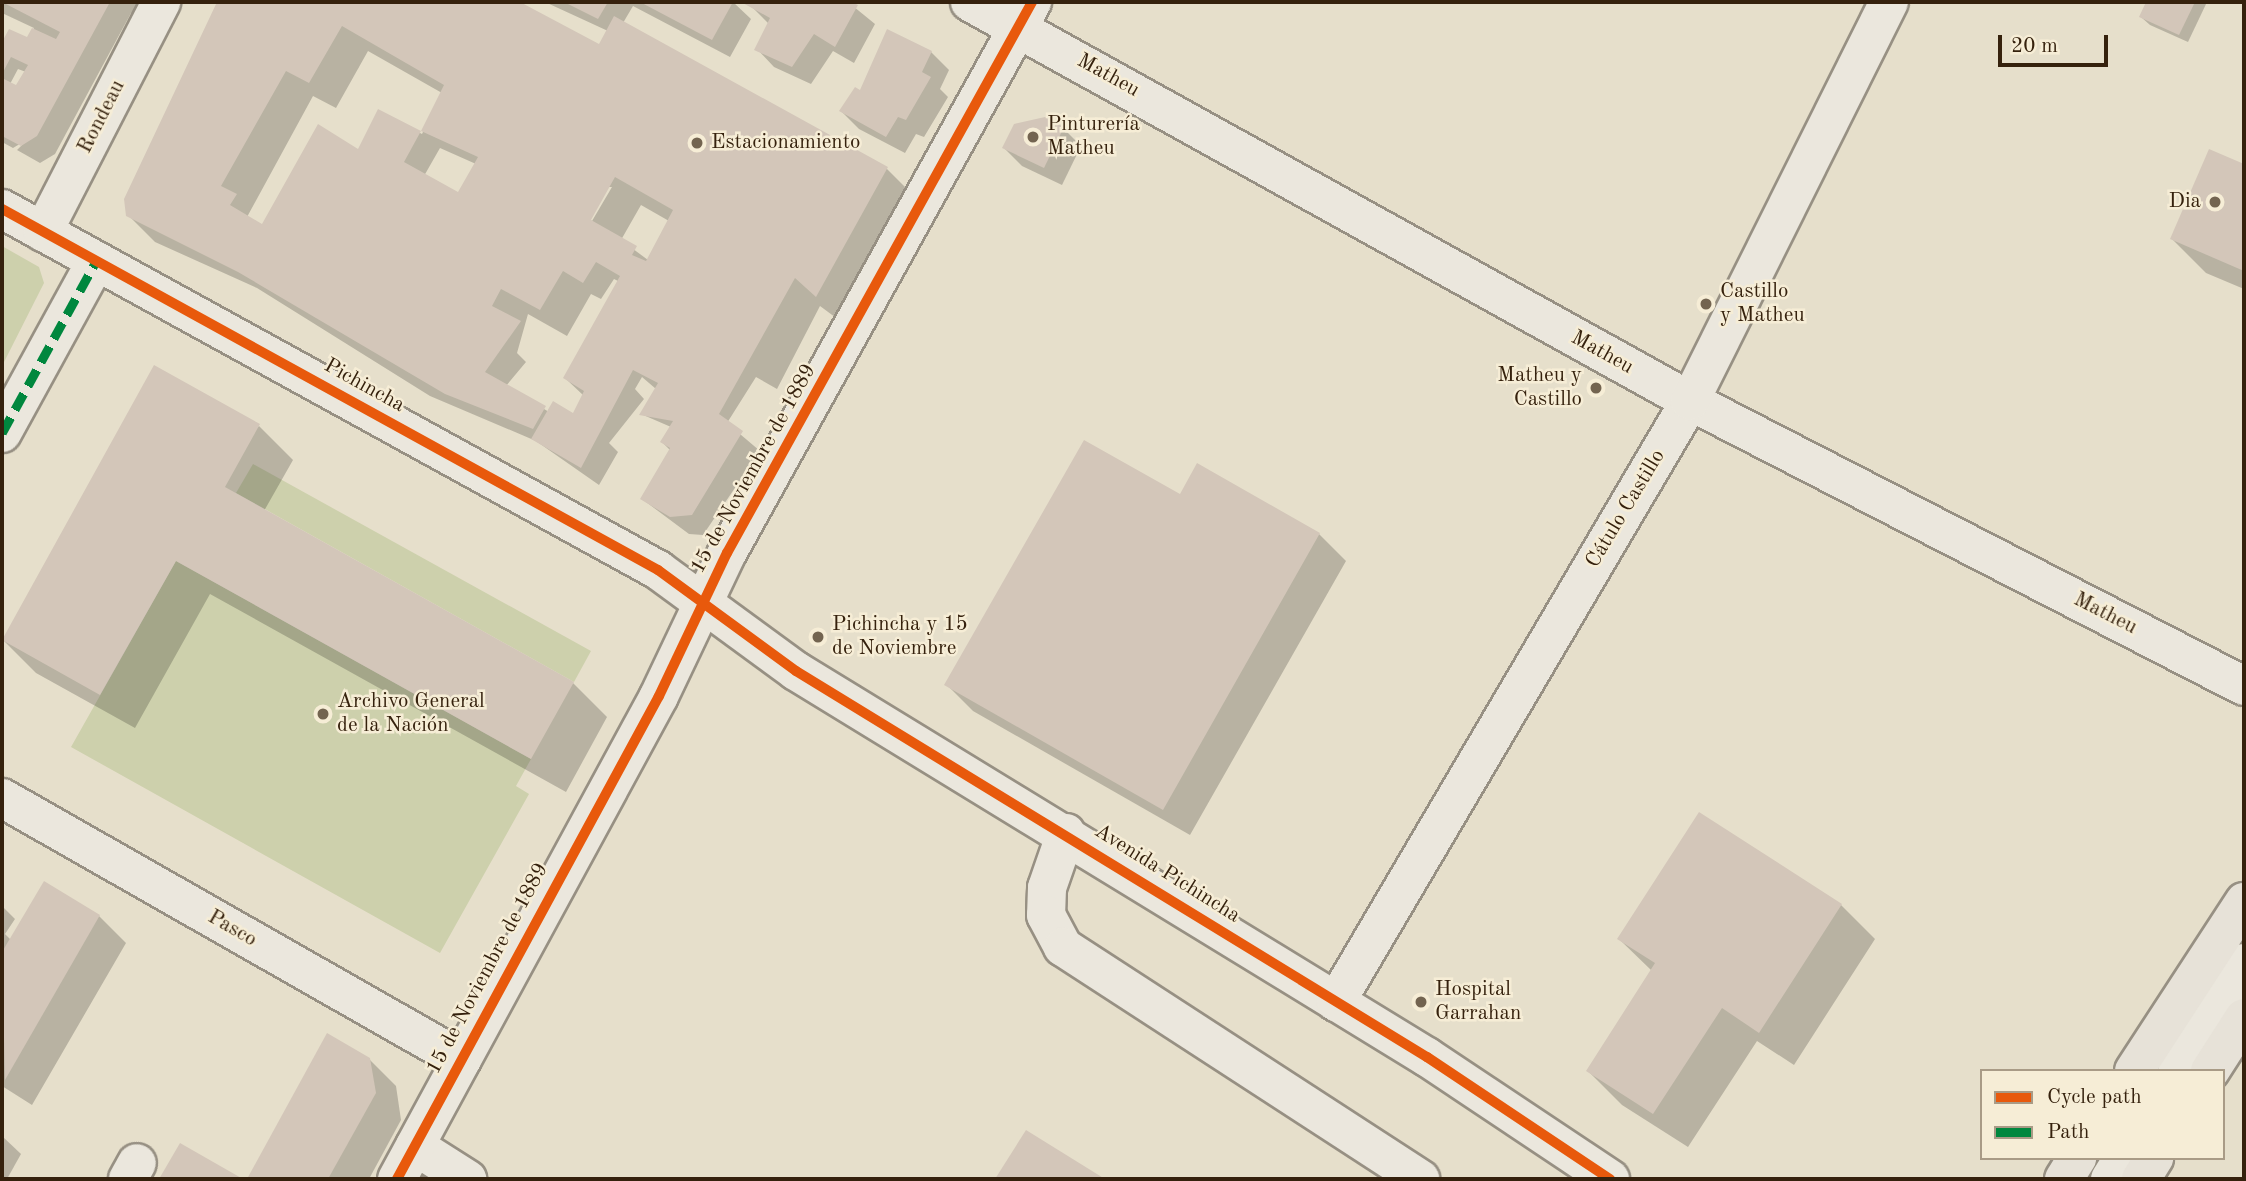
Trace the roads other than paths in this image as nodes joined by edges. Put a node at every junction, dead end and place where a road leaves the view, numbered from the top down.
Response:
1 (160, 2) edge
2 (970, 2) edge
3 (1889, 2) edge
4 (1025, 14) edge
5 (2, 209) edge
6 (43, 232) junction
7 (96, 261) junction
8 (1690, 401) junction
9 (2, 433) edge
10 (702, 604) junction
11 (2244, 686) edge
12 (2, 798) edge
13 (1066, 833) junction
14 (2244, 902) edge
15 (2244, 963) edge
16 (1336, 1002) junction
17 (2244, 1018) edge
18 (462, 1060) junction
19 (2135, 1069) edge
20 (2178, 1069) edge
21 (2211, 1069) edge
22 (415, 1146) junction
23 (2076, 1160) edge
24 (2122, 1160) edge
25 (2153, 1160) edge
26 (1405, 1170) edge
27 (397, 1179) edge
28 (467, 1179) edge
29 (1610, 1179) edge
30 (2064, 1179) edge
31 (2110, 1179) edge
32 (2141, 1179) edge

1 - 6 street, Rondeau
2 - 4 street, Matheu
3 - 8 street, Cátulo Castillo
4 - 8 street, Matheu
4 - 10 street, 15 de Noviembre de 1889
5 - 6 street, Pichincha
6 - 7 street, Pichincha
7 - 9 street
7 - 10 street, Pichincha
8 - 11 street, Matheu
8 - 16 street, Cátulo Castillo
10 - 13 street, Avenida Pichincha
10 - 18 street, 15 de Noviembre de 1889
12 - 18 street, Pasco
13 - 16 street, Avenida Pichincha
13 - 26 street
14 - 19 main road
15 - 20 street
16 - 29 street, Avenida Pichincha
17 - 21 main road
18 - 22 street, 15 de Noviembre de 1889
22 - 27 street, 15 de Noviembre de 1889
22 - 28 street
23 - 30 main road
24 - 31 street
25 - 32 main road

